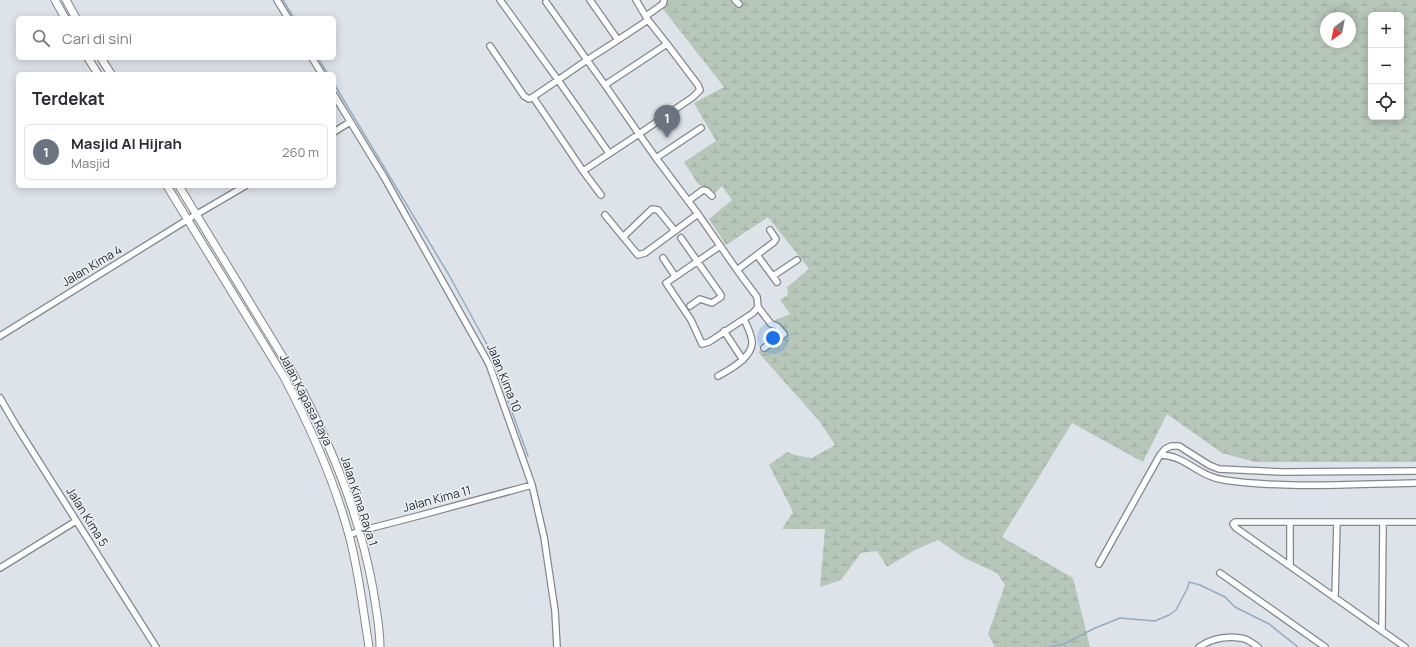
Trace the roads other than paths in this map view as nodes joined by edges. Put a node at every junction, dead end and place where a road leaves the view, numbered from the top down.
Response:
1 (55, 0) edge
2 (66, 0) edge
3 (277, 0) edge
4 (500, 0) edge
5 (590, 0) edge
6 (636, 0) edge
7 (664, 0) edge
8 (547, 1) edge
9 (64, 16) edge
10 (75, 16) edge
11 (287, 16) edge
12 (647, 18) junction
13 (618, 40) junction
14 (667, 44) junction
15 (490, 46) dead end
16 (89, 60) edge
17 (102, 60) edge
18 (313, 60) edge
19 (588, 60) junction
20 (97, 72) edge
21 (110, 72) edge
22 (321, 72) edge
23 (558, 80) junction
24 (605, 85) junction
25 (532, 97) junction
26 (336, 98) edge
27 (350, 122) junction
28 (702, 128) dead end
29 (336, 131) edge
30 (639, 134) junction
31 (609, 153) junction
32 (656, 158) junction
33 (583, 171) junction
34 (168, 188) edge
35 (180, 188) edge
36 (242, 188) edge
37 (601, 195) dead end
38 (712, 196) dead end
39 (688, 201) junction
40 (698, 214) junction
41 (196, 215) junction
42 (605, 215) dead end
43 (187, 220) junction
44 (770, 230) dead end
45 (675, 231) junction
46 (623, 237) junction
47 (681, 238) dead end
48 (720, 246) junction
49 (757, 255) junction
50 (663, 258) dead end
51 (797, 260) dead end
52 (697, 262) junction
53 (738, 270) junction
54 (676, 276) junction
55 (773, 276) junction
56 (777, 282) dead end
57 (690, 306) dead end
58 (758, 307) junction
59 (744, 319) junction
60 (724, 332) junction
61 (0, 336) edge
62 (764, 348) dead end
63 (743, 360) junction
64 (718, 376) dead end
65 (0, 398) edge
66 (1160, 456) junction
67 (1416, 471) edge
68 (1416, 483) edge
69 (532, 484) junction
70 (76, 521) junction
71 (1290, 522) junction
72 (1336, 522) junction
73 (1382, 522) junction
74 (1416, 522) edge
75 (360, 531) junction
76 (349, 535) junction
77 (1099, 564) dead end
78 (1290, 565) junction
79 (0, 568) edge
80 (1220, 573) dead end
81 (1335, 598) junction
82 (1382, 631) junction
83 (156, 647) edge
84 (369, 647) edge
85 (380, 647) edge
86 (557, 647) edge
87 (1199, 647) edge
88 (1258, 647) edge
89 (1324, 647) edge
90 (1405, 647) edge

1 - 9 main road
2 - 10 main road
3 - 11 street
4 - 23 street
5 - 13 street
6 - 12 street
7 - 12 street
8 - 19 street
12 - 13 street
12 - 14 street
13 - 19 street
14 - 24 street
14 - 30 street
15 - 25 street
16 - 20 main road
17 - 21 main road
18 - 22 street
19 - 23 street
19 - 24 street
23 - 25 street
23 - 31 street
24 - 30 street
25 - 33 street
26 - 27 street, Jalan Kima 10
27 - 29 street
27 - 69 street, Jalan Kima 10
28 - 32 street
30 - 31 street
30 - 32 street
31 - 33 street
32 - 39 street
33 - 37 street
34 - 43 main road, Jalan Kapasa Raya
35 - 41 main road, Jalan Kima Raya 1
36 - 41 street
38 - 39 street
39 - 40 street
40 - 45 street
40 - 48 street
41 - 43 street, Jalan Kima 4
41 - 75 main road, Jalan Kima Raya 1
42 - 46 street
43 - 61 street, Jalan Kima 4
43 - 76 main road, Jalan Kapasa Raya
44 - 49 street
45 - 46 street
45 - 46 street
47 - 52 street
48 - 52 street
48 - 53 street
49 - 53 street
49 - 55 street
50 - 54 street
51 - 55 street
52 - 54 street
52 - 57 street
53 - 58 street
54 - 60 street
55 - 56 street
58 - 59 street
58 - 62 street
59 - 60 street
59 - 63 street
60 - 63 street
63 - 64 street
65 - 70 street, Jalan Kima 5
66 - 67 street
66 - 68 street
66 - 77 street
69 - 75 street, Jalan Kima 11
69 - 86 street, Jalan Kima 10
70 - 79 street
70 - 83 street, Jalan Kima 5
71 - 72 street
71 - 78 street
71 - 78 street
72 - 73 street
72 - 81 street
73 - 74 street
73 - 82 street
75 - 76 street, Jalan Kima 11
75 - 85 main road, Jalan Kima Raya 1
76 - 84 main road, Jalan Kapasa Raya
78 - 81 street
80 - 89 street
81 - 82 street
82 - 90 street
87 - 88 street

